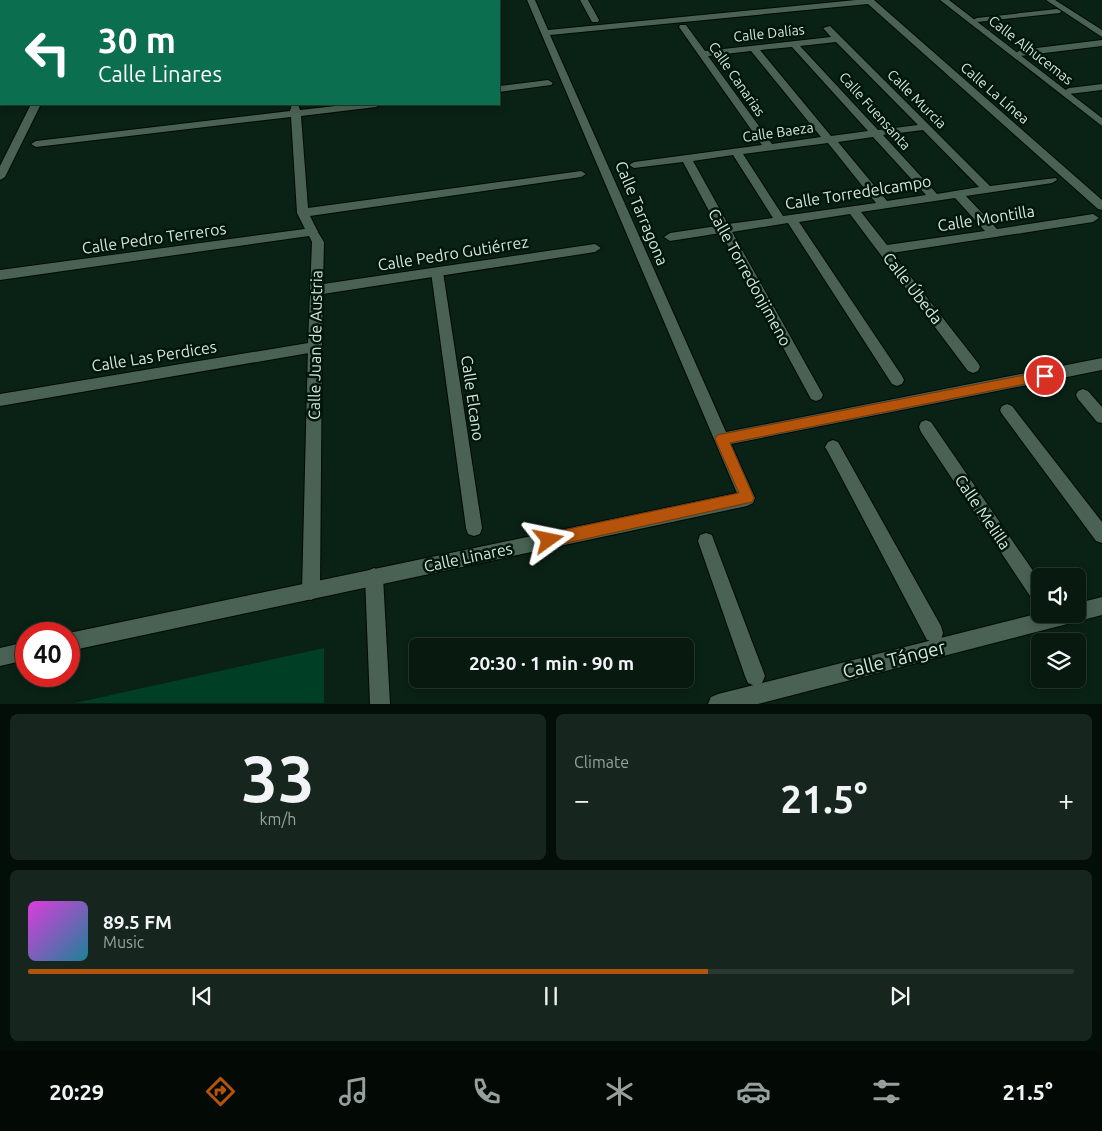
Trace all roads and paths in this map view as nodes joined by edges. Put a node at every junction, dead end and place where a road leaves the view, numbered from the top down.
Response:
1 (531, 0) edge
2 (584, 0) edge
3 (757, 0) edge
4 (870, 0) edge
5 (944, 0) edge
6 (1050, 0) edge
7 (767, 11) junction
8 (1057, 11) dead end
9 (595, 20) dead end
10 (977, 20) dead end
11 (683, 27) dead end
12 (827, 28) dead end
13 (546, 34) junction
14 (1102, 34) edge
15 (838, 39) junction
16 (1102, 43) edge
17 (794, 44) junction
18 (754, 49) junction
19 (1020, 53) dead end
20 (703, 54) junction
21 (548, 83) dead end
22 (1102, 87) edge
23 (500, 89) edge
24 (1069, 91) dead end
25 (36, 105) edge
26 (360, 105) edge
27 (295, 109) edge
28 (1102, 123) edge
29 (925, 127) junction
30 (876, 133) junction
31 (829, 139) junction
32 (36, 144) dead end
33 (769, 147) junction
34 (736, 152) junction
35 (686, 158) junction
36 (634, 165) dead end
37 (581, 174) dead end
38 (0, 177) edge
39 (1052, 180) dead end
40 (987, 190) junction
41 (957, 194) junction
42 (934, 197) junction
43 (884, 205) junction
44 (1102, 206) edge
45 (853, 210) junction
46 (303, 213) junction
47 (1092, 218) dead end
48 (786, 220) junction
49 (724, 229) junction
50 (312, 232) junction
51 (994, 233) junction
52 (670, 237) dead end
53 (594, 248) dead end
54 (884, 250) junction
55 (437, 272) junction
56 (0, 275) edge
57 (316, 290) junction
58 (315, 347) junction
59 (1102, 364) edge
60 (973, 367) dead end
61 (898, 380) dead end
62 (816, 395) dead end
63 (1083, 395) dead end
64 (0, 400) edge
65 (1007, 410) dead end
66 (1102, 417) edge
67 (926, 427) dead end
68 (722, 439) junction
69 (833, 447) dead end
70 (474, 528) dead end
71 (1102, 535) edge
72 (706, 541) dead end
73 (374, 577) junction
74 (1031, 583) edge
75 (311, 591) junction
76 (1102, 606) edge
77 (1086, 610) edge
78 (1036, 623) edge
79 (934, 633) dead end
80 (80, 640) edge
81 (15, 654) edge
82 (0, 657) edge
83 (755, 676) dead end
84 (380, 704) edge
85 (718, 704) edge

1 - 13 street, Calle Tarragona
2 - 9 street
3 - 7 street
4 - 7 street
4 - 44 street, Calle La Línea
5 - 28 street, Calle Alhucemas
6 - 14 street
7 - 13 street
8 - 10 street
11 - 20 street, Calle Canarias
12 - 15 street, Calle Murcia
13 - 68 street, Calle Tarragona
15 - 17 street, Calle Dalías
15 - 29 street, Calle Murcia
16 - 19 street
17 - 18 street, Calle Dalías
17 - 30 street, Calle Fuensanta
18 - 20 street, Calle Dalías
18 - 31 street
20 - 33 street, Calle Canarias
21 - 23 street
22 - 24 street
25 - 38 street
26 - 27 street
27 - 32 street
27 - 46 street, Calle Juan de Austria
29 - 30 street, Calle Baeza
29 - 40 street, Calle Murcia
30 - 31 street, Calle Baeza
30 - 42 street, Calle Fuensanta
31 - 33 street, Calle Baeza
31 - 43 street
33 - 34 street, Calle Baeza
34 - 35 street, Calle Baeza
34 - 48 street
35 - 36 street, Calle Baeza
35 - 49 street, Calle Torredonjimeno
37 - 46 street
39 - 40 street, Calle Torredelcampo
40 - 41 street, Calle Torredelcampo
41 - 42 street, Calle Torredelcampo
41 - 51 street
42 - 43 street, Calle Torredelcampo
43 - 45 street, Calle Torredelcampo
45 - 48 street, Calle Torredelcampo
45 - 54 street, Calle Úbeda
46 - 50 street, Calle Juan de Austria
47 - 51 street, Calle Montilla
48 - 49 street, Calle Torredelcampo
48 - 61 street
49 - 52 street, Calle Torredelcampo
49 - 62 street, Calle Torredonjimeno
50 - 56 street, Calle Pedro Terreros
50 - 57 street, Calle Juan de Austria
51 - 54 street, Calle Montilla
53 - 55 street, Calle Pedro Gutiérrez
54 - 60 street, Calle Úbeda
55 - 57 street, Calle Pedro Gutiérrez
55 - 70 street, Calle Elcano
57 - 58 street, Calle Juan de Austria
58 - 64 street, Calle Las Perdices
58 - 75 street, Calle Juan de Austria
59 - 68 street
63 - 66 street
65 - 71 street
67 - 74 street, Calle Melilla
68 - 73 street, Calle Linares
69 - 79 street
72 - 83 street
73 - 75 street, Calle Linares
73 - 84 street
75 - 80 street, Calle Linares
76 - 77 street
78 - 85 street, Calle Tánger
81 - 82 street

